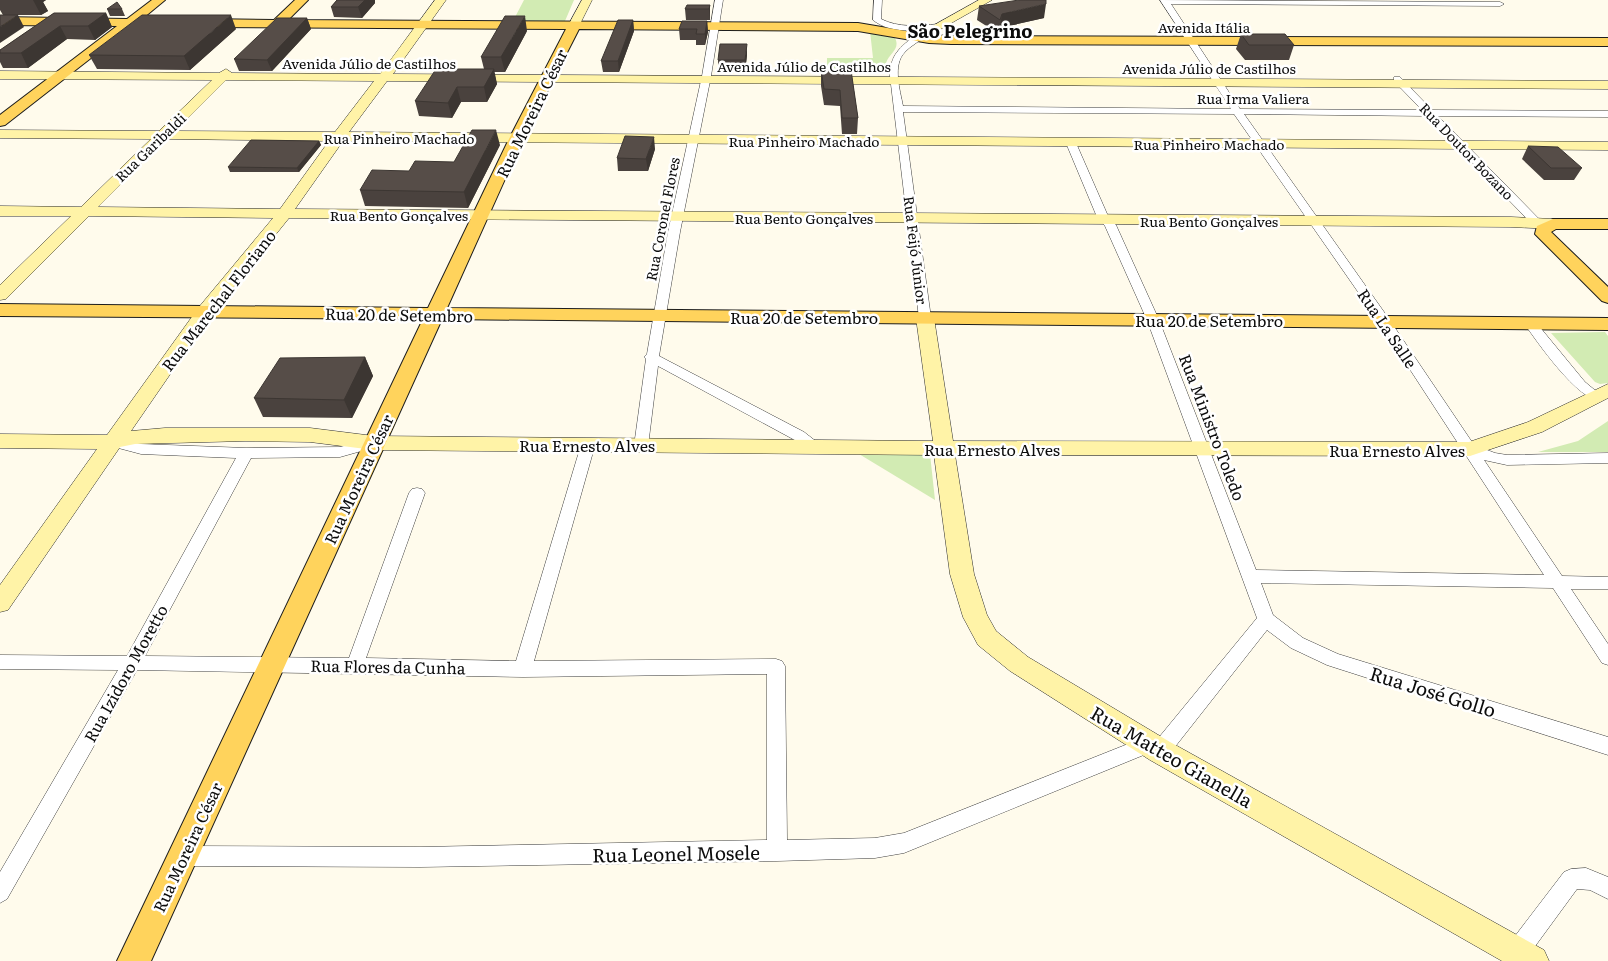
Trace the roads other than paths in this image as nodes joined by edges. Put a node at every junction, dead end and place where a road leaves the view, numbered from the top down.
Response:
1 (158, 0) edge
2 (302, 0) edge
3 (441, 0) edge
4 (587, 0) edge
5 (720, 0) edge
6 (878, 0) edge
7 (987, 0) edge
8 (1165, 1) edge
9 (1500, 4) dead end
10 (877, 20) junction
11 (0, 21) edge
12 (128, 23) junction
13 (172, 23) edge
14 (192, 23) edge
15 (278, 23) junction
16 (424, 23) junction
17 (575, 24) junction
18 (716, 25) junction
19 (858, 27) junction
20 (925, 30) junction
21 (899, 33) junction
22 (265, 35) edge
23 (1192, 42) junction
24 (1608, 42) edge
25 (900, 51) junction
26 (226, 72) junction
27 (0, 73) edge
28 (61, 74) junction
29 (385, 76) junction
30 (547, 77) junction
31 (707, 78) junction
32 (894, 79) junction
33 (1217, 80) junction
34 (1608, 80) edge
35 (1400, 82) junction
36 (1573, 82) junction
37 (1608, 85) edge
38 (898, 109) junction
39 (1237, 111) junction
40 (1430, 113) junction
41 (1608, 114) edge
42 (0, 122) edge
43 (0, 134) edge
44 (161, 136) junction
45 (339, 137) junction
46 (516, 139) junction
47 (693, 140) junction
48 (901, 141) junction
49 (1071, 143) junction
50 (1261, 144) junction
51 (1462, 145) junction
52 (1608, 146) edge
53 (0, 211) edge
54 (83, 212) junction
55 (284, 214) junction
56 (481, 216) junction
57 (677, 217) junction
58 (912, 219) junction
59 (1107, 221) junction
60 (1316, 222) junction
61 (1511, 222) joint
62 (1608, 224) edge
63 (1545, 227) junction
64 (0, 295) edge
65 (1608, 297) edge
66 (0, 310) edge
67 (205, 311) junction
68 (435, 314) junction
69 (659, 316) junction
70 (925, 318) junction
71 (1153, 320) junction
72 (1384, 322) junction
73 (1530, 323) junction
74 (1608, 324) edge
75 (651, 357) junction
76 (1601, 393) edge
77 (0, 441) edge
78 (112, 442) junction
79 (374, 443) junction
80 (588, 445) junction
81 (640, 446) junction
82 (815, 446) junction
83 (943, 449) junction
84 (1470, 449) junction
85 (1204, 450) junction
86 (246, 452) junction
87 (1608, 458) edge
88 (417, 493) dead end
89 (1250, 576) junction
90 (1559, 583) junction
91 (1608, 583) edge
92 (0, 603) edge
93 (1266, 619) junction
94 (1608, 658) edge
95 (0, 662) edge
96 (131, 664) junction
97 (271, 664) junction
98 (355, 665) junction
99 (523, 669) junction
100 (1608, 746) edge
101 (1154, 747) junction
102 (777, 851) junction
103 (184, 856) junction
104 (1608, 888) edge
105 (0, 892) edge
106 (1525, 956) edge
107 (134, 961) edge

1 - 12 main road
2 - 15 main road
3 - 16 street, Rua Marechal Floriano
4 - 17 street, Rua Moreira César
5 - 18 street, Rua Coronel Flores
6 - 10 street
7 - 20 street
8 - 9 street
8 - 23 street, Rua La Salle
10 - 19 main road
10 - 20 street
11 - 12 main road
12 - 13 main road
12 - 28 main road
14 - 15 main road
15 - 16 main road
15 - 22 street
16 - 17 main road
16 - 29 street, Rua Marechal Floriano
17 - 18 main road
17 - 30 main road, Rua Moreira César
18 - 19 main road
18 - 31 street, Rua Coronel Flores
19 - 21 main road, Avenida Itália
20 - 21 main road, Avenida Itália
20 - 23 main road, Avenida Itália
20 - 25 street
21 - 25 street, Rua Feijó Júnior
23 - 24 main road, Avenida Itália
23 - 33 street, Rua La Salle
25 - 32 street, Rua Feijó Júnior
26 - 28 street, Avenida Júlio de Castilhos
26 - 29 street, Avenida Júlio de Castilhos
26 - 44 street, Rua Garibaldi
27 - 28 street, Avenida Júlio de Castilhos
28 - 42 main road
29 - 30 street, Avenida Júlio de Castilhos
29 - 45 street, Rua Marechal Floriano
30 - 31 street, Avenida Júlio de Castilhos
30 - 46 main road, Rua Moreira César
31 - 32 street, Avenida Júlio de Castilhos
31 - 47 street, Rua Coronel Flores
32 - 33 street, Avenida Júlio de Castilhos
32 - 38 street, Rua Feijó Júnior
33 - 35 street, Avenida Júlio de Castilhos
33 - 39 street, Rua La Salle
34 - 36 street, Avenida Júlio de Castilhos
35 - 36 street, Avenida Júlio de Castilhos
35 - 40 street, Rua Doutor Bozano
36 - 37 street, Avenida Júlio de Castilhos
38 - 39 street, Rua Irma Valiera
38 - 48 street, Rua Feijó Júnior
39 - 40 street, Rua Irma Valiera
39 - 50 street, Rua La Salle
40 - 41 street, Rua Irma Valiera
40 - 51 street, Rua Doutor Bozano
43 - 44 street, Rua Pinheiro Machado
44 - 45 street, Rua Pinheiro Machado
44 - 54 street, Rua Garibaldi
45 - 46 street, Rua Pinheiro Machado
45 - 55 street, Rua Marechal Floriano
46 - 47 street, Rua Pinheiro Machado
46 - 56 main road, Rua Moreira César
47 - 48 street, Rua Pinheiro Machado
47 - 57 street, Rua Coronel Flores
48 - 49 street, Rua Pinheiro Machado
48 - 58 street, Rua Feijó Júnior
49 - 50 street, Rua Pinheiro Machado
49 - 59 street, Rua Ministro Toledo
50 - 51 street, Rua Pinheiro Machado
50 - 60 street, Rua La Salle
51 - 52 street, Rua Pinheiro Machado
51 - 63 street, Rua Doutor Bozano
53 - 54 street, Rua Bento Gonçalves
54 - 55 street, Rua Bento Gonçalves
54 - 64 street, Rua Garibaldi
55 - 56 street, Rua Bento Gonçalves
55 - 67 street, Rua Marechal Floriano
56 - 57 street, Rua Bento Gonçalves
56 - 68 main road, Rua Moreira César
57 - 58 street, Rua Bento Gonçalves
57 - 69 street, Rua Coronel Flores
58 - 59 street, Rua Bento Gonçalves
58 - 70 street, Rua Feijó Júnior
59 - 60 street, Rua Bento Gonçalves
59 - 71 street, Rua Ministro Toledo
60 - 61 street, Rua Bento Gonçalves
60 - 72 street, Rua La Salle
61 - 63 street, Rua Doutor Bozano
62 - 63 main road
63 - 65 main road, Rua Doutor Bozano
66 - 67 main road, Rua 20 de Setembro
67 - 68 main road, Rua 20 de Setembro
67 - 78 street, Rua Marechal Floriano
68 - 69 main road, Rua 20 de Setembro
68 - 79 main road, Rua Moreira César
69 - 70 main road, Rua 20 de Setembro
69 - 75 street, Rua Coronel Flores
70 - 71 main road, Rua 20 de Setembro
70 - 83 street, Rua Feijó Júnior
71 - 72 main road, Rua 20 de Setembro
71 - 85 street, Rua Ministro Toledo
72 - 73 main road, Rua 20 de Setembro
72 - 84 street, Rua La Salle
73 - 74 main road, Rua 20 de Setembro
73 - 76 street
75 - 81 street, Rua Coronel Flores
75 - 82 street
76 - 84 street
77 - 78 street, Rua Ernesto Alves
78 - 79 street, Rua Ernesto Alves
78 - 86 street, Rua Ernesto Alves
78 - 92 street, Rua Marechal Floriano
79 - 80 street, Rua Ernesto Alves
79 - 86 street, Rua Ernesto Alves
79 - 97 main road, Rua Moreira César
80 - 81 street, Rua Ernesto Alves
80 - 99 street
81 - 82 street, Rua Ernesto Alves
82 - 83 street, Rua Ernesto Alves
83 - 85 street, Rua Ernesto Alves
83 - 101 street, Rua Matteo Gianella
84 - 85 street, Rua Ernesto Alves
84 - 87 street, Rua Ernesto Alves
84 - 90 street, Rua La Salle
85 - 89 street, Rua Ministro Toledo
86 - 96 street, Rua Izidoro Moretto
88 - 98 street
89 - 90 street
89 - 93 street, Rua Ministro Toledo
90 - 91 street
90 - 94 street, Rua La Salle
93 - 100 street, Rua José Gollo
93 - 101 street
95 - 96 street, Rua Flores da Cunha
96 - 97 street, Rua Flores da Cunha
96 - 105 street, Rua Izidoro Moretto
97 - 98 street, Rua Flores da Cunha
97 - 103 main road, Rua Moreira César
98 - 99 street, Rua Flores da Cunha
99 - 102 street, Rua Flores da Cunha
101 - 102 street, Rua Leonel Mosele
101 - 106 street, Rua Matteo Gianella
102 - 103 street, Rua Leonel Mosele
103 - 107 main road, Rua Moreira César
104 - 106 street

